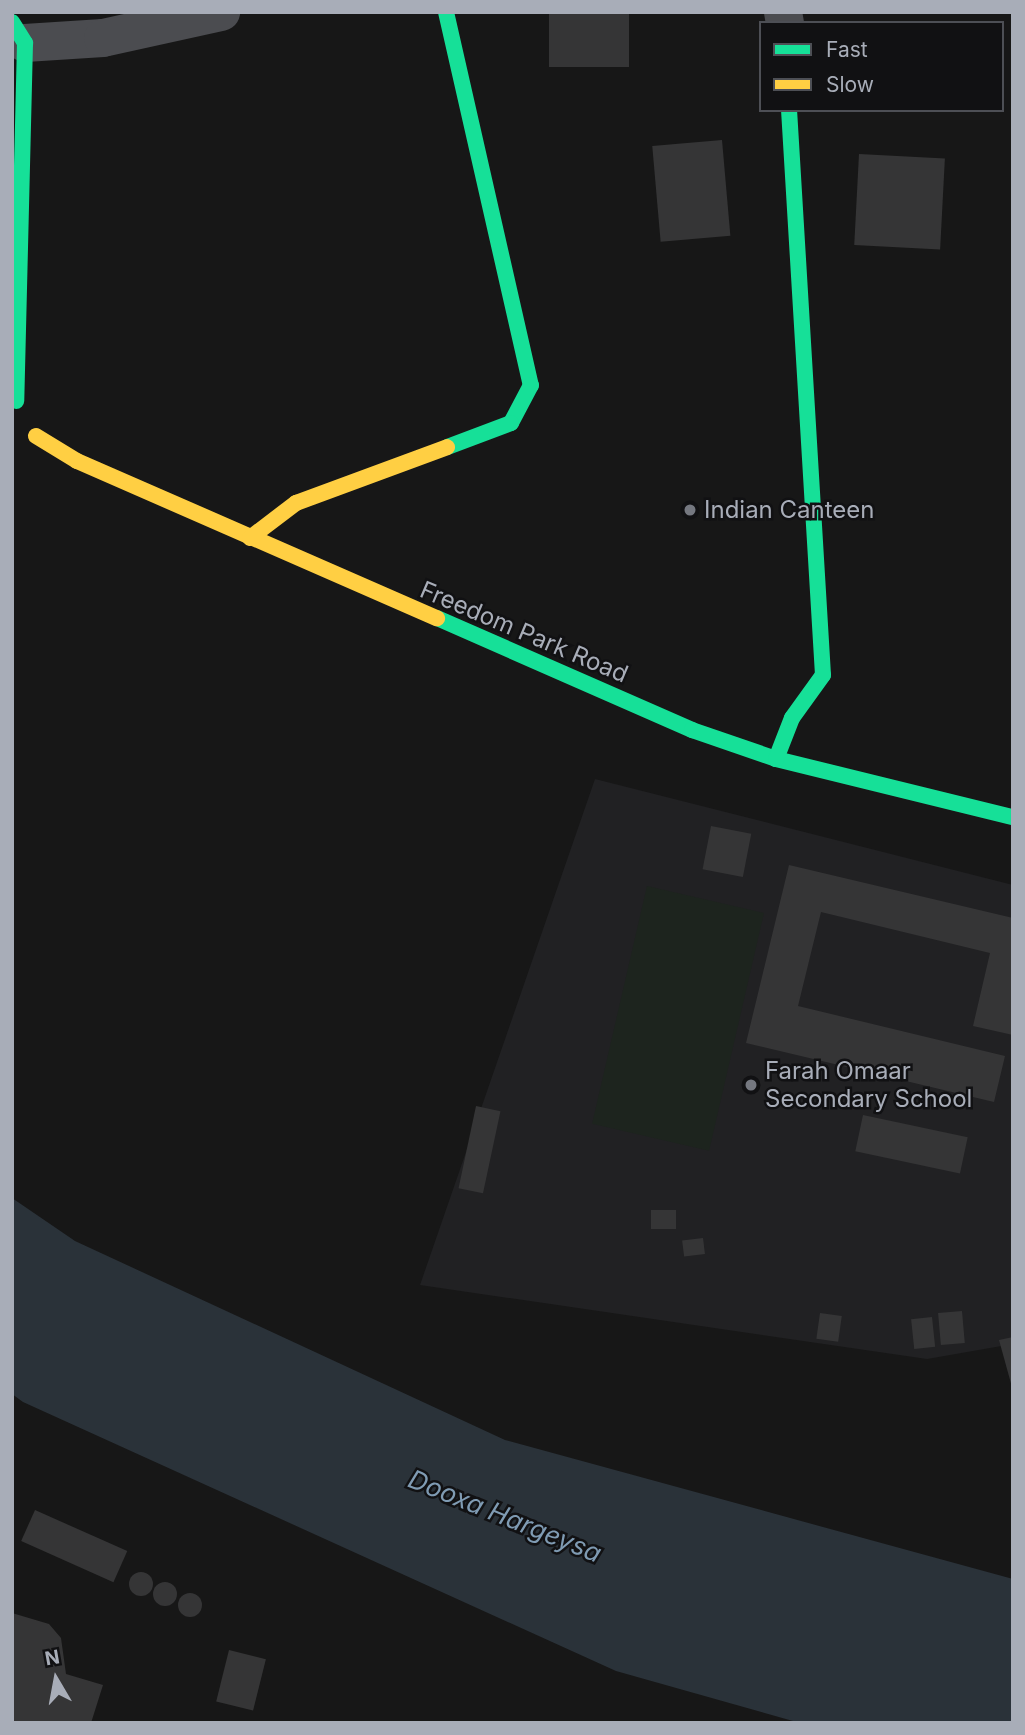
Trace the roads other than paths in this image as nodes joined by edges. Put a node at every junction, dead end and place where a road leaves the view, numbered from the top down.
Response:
1 (221, 12) edge
2 (446, 12) edge
3 (19, 33) edge
4 (789, 112) edge
5 (14, 401) edge
6 (36, 436) junction
7 (19, 447) dead end
8 (250, 538) junction
9 (776, 759) junction
10 (1013, 817) edge

1 - 3 street
2 - 8 street
3 - 5 street
4 - 9 street
5 - 6 street
6 - 7 street
6 - 8 street, Freedom Park Road
8 - 9 street, Freedom Park Road
9 - 10 street, Freedom Park Road

